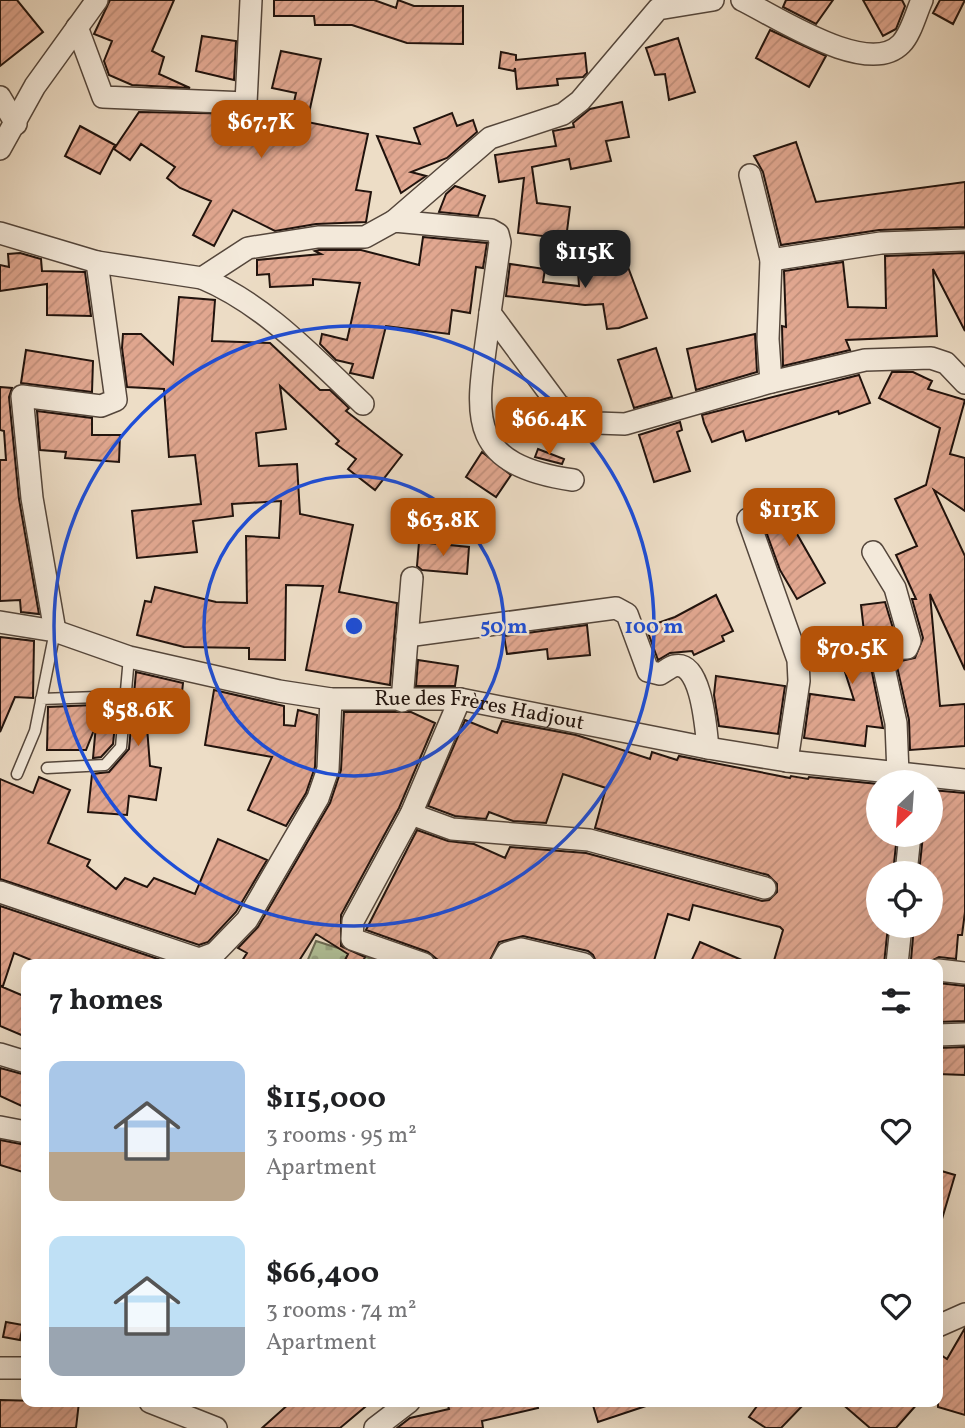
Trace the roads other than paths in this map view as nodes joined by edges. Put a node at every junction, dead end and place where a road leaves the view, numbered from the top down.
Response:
1 (97, 0) edge
2 (251, 0) edge
3 (713, 0) edge
4 (742, 0) edge
5 (922, 0) edge
6 (77, 27) junction
7 (0, 97) edge
8 (16, 124) junction
9 (0, 149) edge
10 (750, 175) dead end
11 (394, 220) junction
12 (0, 233) edge
13 (965, 240) edge
14 (771, 260) junction
15 (97, 262) junction
16 (202, 278) junction
17 (490, 313) junction
18 (771, 382) junction
19 (965, 383) edge
20 (363, 404) dead end
21 (573, 480) dead end
22 (748, 519) dead end
23 (873, 552) dead end
24 (412, 578) dead end
25 (0, 622) edge
26 (55, 631) junction
27 (407, 636) junction
28 (129, 657) junction
29 (126, 696) junction
30 (41, 699) junction
31 (331, 699) junction
32 (460, 699) junction
33 (402, 701) junction
34 (708, 748) junction
35 (787, 761) junction
36 (47, 768) dead end
37 (907, 770) edge
38 (866, 771) edge
39 (17, 774) dead end
40 (943, 779) edge
41 (965, 780) edge
42 (411, 814) junction
43 (765, 888) dead end
44 (0, 892) edge
45 (900, 938) edge
46 (189, 959) edge
47 (203, 959) edge
48 (410, 959) edge
49 (504, 959) edge
50 (563, 959) edge
51 (898, 959) edge
52 (943, 971) edge
53 (965, 973) edge
54 (965, 1034) edge
55 (943, 1035) edge
56 (0, 1054) edge
57 (21, 1060) edge
58 (0, 1127) edge
59 (21, 1131) edge
60 (965, 1314) edge
61 (943, 1324) edge
62 (0, 1368) edge
63 (21, 1368) edge
64 (161, 1407) edge
65 (402, 1407) edge
66 (206, 1427) edge
67 (375, 1428) edge

1 - 6 street
2 - 6 street
3 - 11 street
4 - 5 street
6 - 8 street
7 - 8 street
8 - 9 street
10 - 14 street
11 - 16 street
11 - 17 street
12 - 15 street
13 - 14 street
14 - 18 street
15 - 16 street
15 - 26 street
16 - 20 street
17 - 18 street
17 - 21 street
18 - 19 street
22 - 35 street
23 - 37 street
24 - 27 street
25 - 26 street, Rue des Frères Hadjout
26 - 28 street, Rue des Frères Hadjout
26 - 30 lane
27 - 33 street
27 - 34 street
28 - 29 lane
28 - 31 street, Rue des Frères Hadjout
29 - 30 lane
29 - 36 lane
30 - 39 lane
31 - 33 street, Rue des Frères Hadjout
31 - 47 street
32 - 33 street, Rue des Frères Hadjout
32 - 34 street, Rue des Frères Hadjout
32 - 42 street
34 - 35 street, Rue des Frères Hadjout
35 - 38 street, Rue des Frères Hadjout
40 - 41 street, Rue des Frères Hadjout
42 - 43 street
42 - 48 street
44 - 46 street
45 - 51 street
49 - 50 street
52 - 53 street
54 - 55 street
56 - 57 street
58 - 59 street
60 - 61 street
62 - 63 street
64 - 66 street
65 - 67 street

